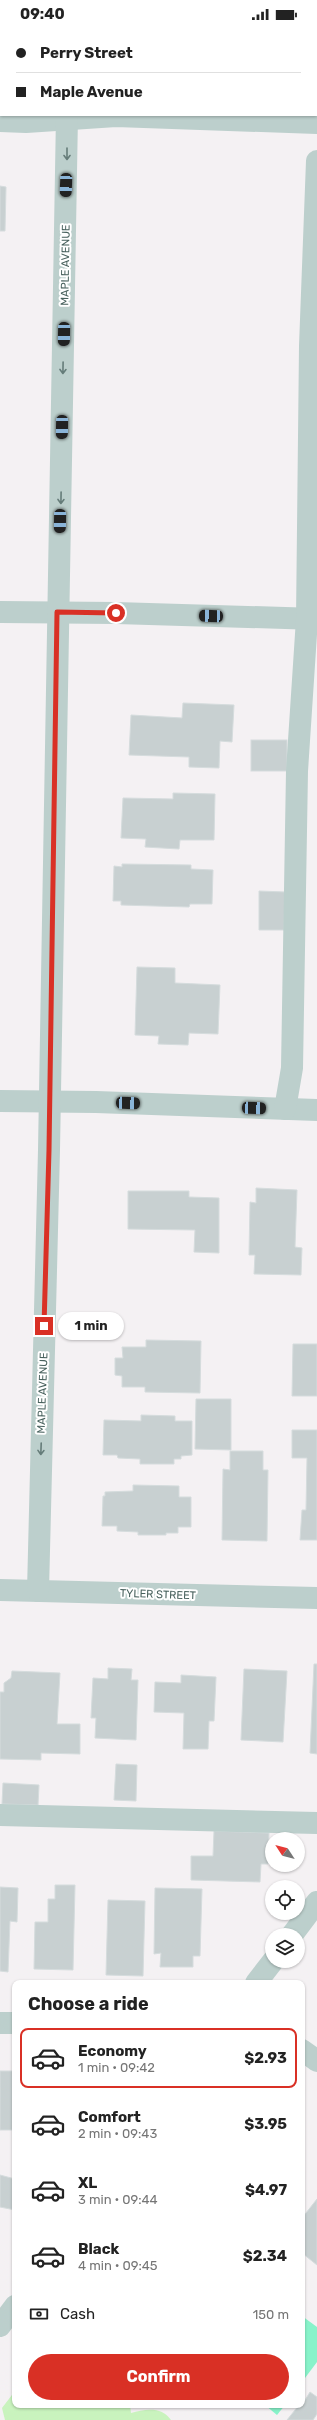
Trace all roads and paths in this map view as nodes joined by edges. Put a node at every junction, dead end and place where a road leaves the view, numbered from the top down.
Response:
1 (67, 117) edge
2 (0, 121) edge
3 (317, 123) edge
4 (317, 161) edge
5 (0, 612) edge
6 (57, 612) junction
7 (312, 619) edge
8 (0, 1101) edge
9 (49, 1102) junction
10 (285, 1109) junction
11 (317, 1110) edge
12 (0, 1590) edge
13 (38, 1591) junction
14 (317, 1598) edge
15 (0, 1815) edge
16 (317, 1823) edge
17 (317, 1902) edge
18 (297, 1928) edge
19 (268, 1968) edge
20 (258, 1980) edge
21 (0, 2023) edge
22 (12, 2023) edge
23 (305, 2052) edge
24 (317, 2061) edge
25 (12, 2310) edge
26 (0, 2326) edge

1 - 2 street
1 - 3 street
1 -> 6 street, MAPLE AVENUE
4 - 7 street
5 - 6 street
6 - 7 street
6 - 9 street, MAPLE AVENUE
7 - 10 street
8 - 9 street
9 - 10 street
9 -> 13 street, MAPLE AVENUE
10 - 11 street
12 - 13 street, TYLER STREET
13 - 14 street, TYLER STREET
15 - 16 street
17 - 18 street
19 - 20 street
21 - 22 street
23 - 24 street
25 - 26 street

